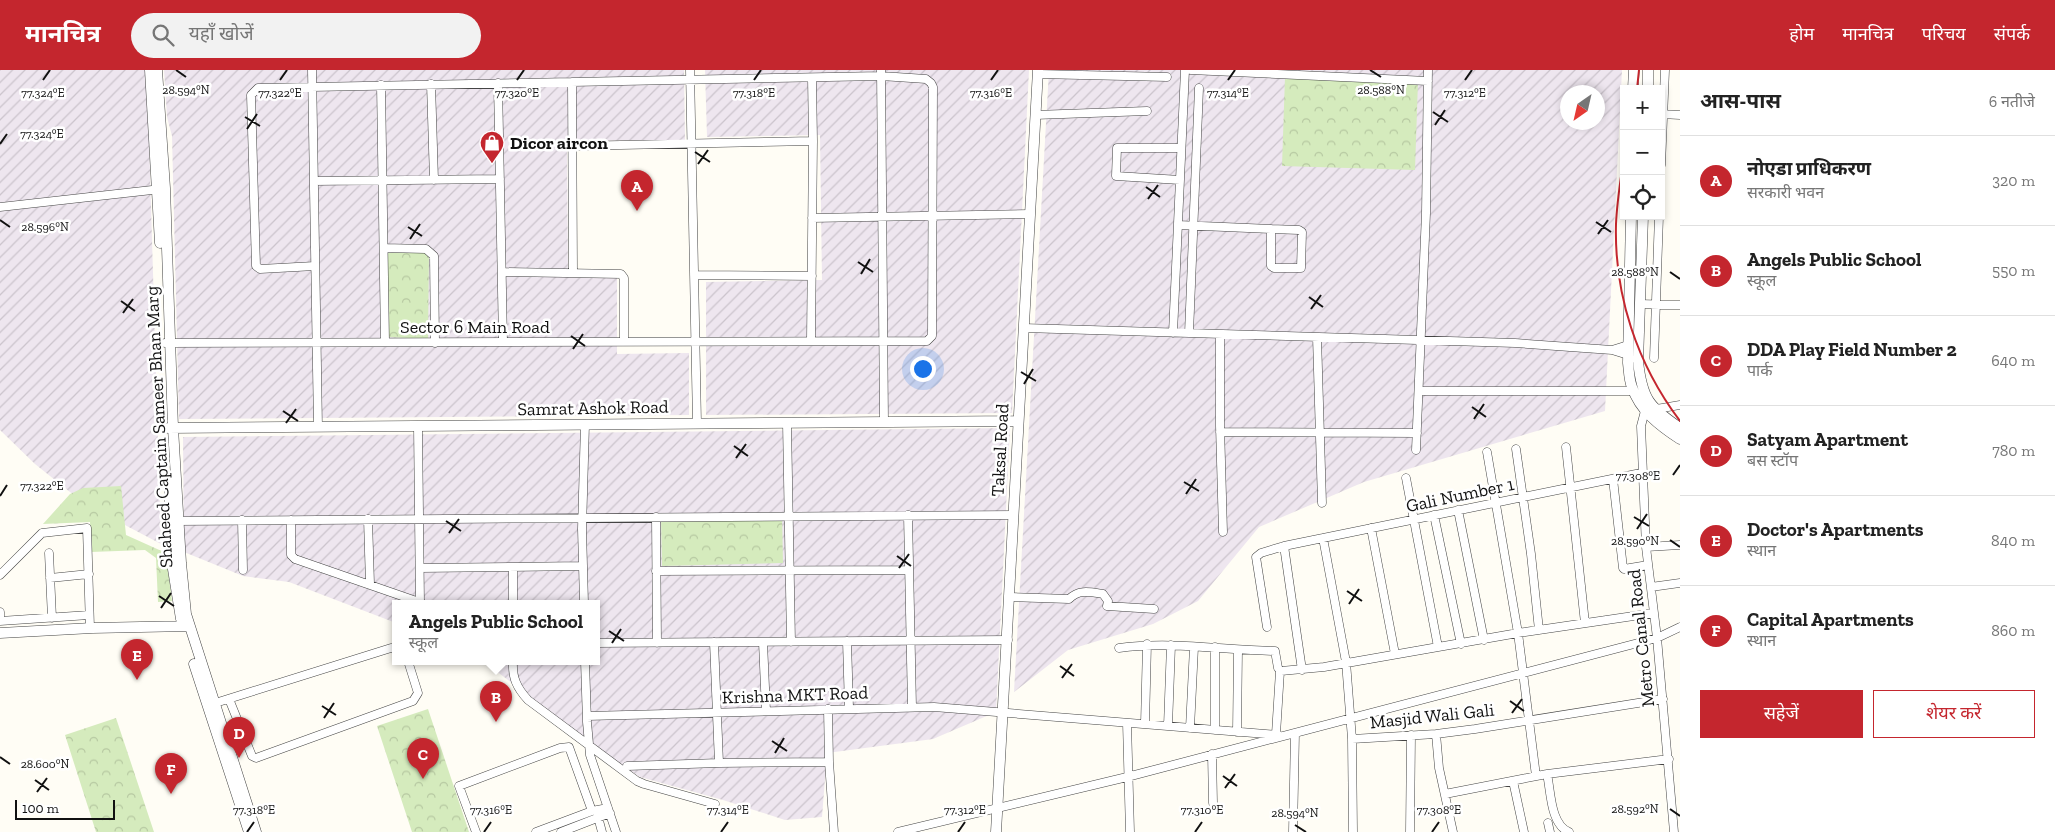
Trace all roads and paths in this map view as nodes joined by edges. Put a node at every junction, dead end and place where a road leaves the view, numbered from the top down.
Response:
1 (150, 70) edge
2 (157, 70) edge
3 (312, 70) edge
4 (690, 70) edge
5 (1185, 70) edge
6 (1191, 70) edge
7 (1428, 70) edge
8 (1634, 70) edge
9 (1648, 70) edge
10 (1665, 70) edge
11 (1038, 72) edge
12 (881, 73) edge
13 (1167, 77) dead end
14 (812, 78) junction
15 (690, 80) junction
16 (1428, 81) junction
17 (572, 82) junction
18 (498, 83) junction
19 (431, 84) junction
20 (381, 85) junction
21 (1633, 85) edge
22 (1648, 85) edge
23 (1664, 85) edge
24 (312, 86) junction
25 (1198, 88) dead end
26 (1147, 111) dead end
27 (1665, 114) edge
28 (1036, 115) junction
29 (1680, 115) edge
30 (813, 141) junction
31 (691, 144) junction
32 (573, 146) junction
33 (1181, 148) junction
34 (500, 179) junction
35 (384, 180) junction
36 (434, 180) junction
37 (1180, 180) junction
38 (314, 181) junction
39 (161, 188) junction
40 (0, 207) edge
41 (1030, 214) junction
42 (882, 216) junction
43 (932, 216) junction
44 (812, 218) junction
45 (1631, 220) edge
46 (1643, 220) edge
47 (1659, 220) edge
48 (1178, 225) junction
49 (1193, 227) junction
50 (1271, 229) junction
51 (384, 248) junction
52 (315, 266) junction
53 (502, 272) junction
54 (574, 273) junction
55 (694, 276) junction
56 (812, 276) junction
57 (1639, 304) junction
58 (1656, 304) junction
59 (1680, 305) edge
60 (1024, 328) junction
61 (1173, 332) junction
62 (1189, 333) junction
63 (1220, 334) junction
64 (1317, 337) junction
65 (1420, 340) junction
66 (624, 341) junction
67 (696, 341) junction
68 (811, 341) junction
69 (883, 341) junction
70 (317, 342) junction
71 (385, 342) junction
72 (503, 342) junction
73 (168, 343) junction
74 (435, 343) junction
75 (1628, 344) junction
76 (1612, 350) junction
77 (1628, 356) junction
78 (1654, 358) dead end
79 (1419, 391) junction
80 (1634, 391) junction
81 (1680, 405) edge
82 (1649, 410) junction
83 (1018, 420) junction
84 (884, 422) junction
85 (697, 423) junction
86 (787, 423) junction
87 (585, 424) junction
88 (418, 426) junction
89 (318, 427) junction
90 (171, 428) junction
91 (1680, 428) edge
92 (1220, 432) junction
93 (1320, 433) junction
94 (1417, 433) junction
95 (1680, 440) edge
96 (1566, 447) dead end
97 (1516, 449) dead end
98 (1416, 450) dead end
99 (1487, 452) dead end
100 (1641, 473) junction
101 (1406, 478) dead end
102 (1613, 479) junction
103 (1571, 487) junction
104 (1524, 497) junction
105 (1322, 503) dead end
106 (1496, 503) junction
107 (1458, 510) junction
108 (908, 515) junction
109 (1014, 515) junction
110 (1434, 515) junction
111 (788, 516) junction
112 (656, 517) junction
113 (582, 518) junction
114 (419, 519) junction
115 (1413, 519) junction
116 (242, 520) junction
117 (291, 520) junction
118 (368, 520) junction
119 (174, 521) junction
120 (1371, 528) junction
121 (1223, 532) dead end
122 (1323, 538) junction
123 (1680, 545) edge
124 (1284, 546) junction
125 (1646, 547) junction
126 (49, 553) dead end
127 (1648, 565) junction
128 (583, 566) junction
129 (514, 567) junction
130 (420, 568) junction
131 (243, 570) dead end
132 (909, 570) junction
133 (656, 571) junction
134 (790, 571) junction
135 (0, 574) edge
136 (89, 574) junction
137 (50, 578) junction
138 (1680, 583) edge
139 (370, 584) junction
140 (1651, 586) junction
141 (1010, 597) junction
142 (413, 600) edge
143 (421, 600) edge
144 (513, 600) edge
145 (584, 600) edge
146 (1154, 609) dead end
147 (0, 612) edge
148 (1654, 613) junction
149 (90, 615) junction
150 (52, 618) junction
151 (1585, 623) junction
152 (186, 626) junction
153 (1267, 627) dead end
154 (90, 628) junction
155 (1680, 628) edge
156 (1539, 630) junction
157 (0, 633) edge
158 (1518, 633) junction
159 (1657, 638) junction
160 (1008, 640) junction
161 (1484, 640) junction
162 (847, 641) junction
163 (910, 641) junction
164 (657, 642) junction
165 (714, 642) junction
166 (763, 642) junction
167 (790, 642) junction
168 (600, 643) edge
169 (1147, 644) junction
170 (1461, 644) junction
171 (1171, 645) junction
172 (1194, 647) junction
173 (1215, 647) junction
174 (392, 648) edge
175 (1119, 648) dead end
176 (1438, 648) junction
177 (1238, 650) junction
178 (1395, 654) junction
179 (1346, 662) junction
180 (409, 665) edge
181 (513, 665) edge
182 (585, 665) edge
183 (1280, 670) junction
184 (1302, 670) junction
185 (1524, 673) junction
186 (229, 698) junction
187 (1662, 699) junction
188 (211, 704) junction
189 (912, 707) junction
190 (849, 708) junction
191 (828, 709) junction
192 (766, 711) junction
193 (718, 712) junction
194 (1004, 713) junction
195 (587, 716) junction
196 (1350, 718) junction
197 (1528, 720) junction
198 (1126, 723) junction
199 (1145, 724) junction
200 (1168, 726) junction
201 (1190, 728) junction
202 (1215, 730) junction
203 (1237, 732) junction
204 (1295, 733) junction
205 (1436, 734) junction
206 (1280, 735) junction
207 (1411, 735) junction
208 (1352, 738) junction
209 (589, 744) junction
210 (1212, 754) junction
211 (1669, 759) junction
212 (829, 762) junction
213 (719, 763) junction
214 (628, 766) dead end
215 (1547, 774) junction
216 (1536, 776) junction
217 (1127, 777) junction
218 (1513, 781) junction
219 (1680, 793) edge
220 (1444, 794) junction
221 (1670, 796) junction
222 (243, 802) junction
223 (1213, 803) dead end
224 (715, 804) dead end
225 (998, 807) junction
226 (609, 810) junction
227 (595, 814) junction
228 (1548, 823) dead end
229 (249, 832) edge
230 (256, 832) edge
231 (476, 832) edge
232 (536, 832) edge
233 (560, 832) edge
234 (602, 832) edge
235 (616, 832) edge
236 (834, 832) edge
237 (898, 832) edge
238 (996, 832) edge
239 (1130, 832) edge
240 (1293, 832) edge
241 (1353, 832) edge
242 (1410, 832) edge
243 (1453, 832) edge
244 (1524, 832) edge
245 (1550, 832) edge
246 (1569, 832) edge
247 (1674, 832) edge

1 - 39 street, Shaheed Captain Sameer Bhan Marg
2 - 39 street, Shaheed Captain Sameer Bhan Marg
3 - 24 street
4 - 15 street
5 - 33 street
6 - 16 street
7 - 16 street
8 - 21 street
9 - 22 street
10 - 23 street
11 - 13 street
11 - 28 street, Taksal Road
12 - 14 street
12 - 42 street
12 - 43 street
14 - 15 street
14 - 30 street
15 - 17 street
15 - 31 street
16 - 65 street
17 - 18 street
17 - 32 street
18 - 19 street
18 - 34 street
19 - 20 street
19 - 36 street
20 - 24 street
20 - 35 street
24 - 38 street
24 - 52 street
25 - 49 street
26 - 28 street
27 - 29 street
28 - 41 street, Taksal Road
30 - 31 street
30 - 44 street
31 - 32 street
31 - 55 street
32 - 54 street
33 - 37 street
33 - 37 street
34 - 36 street
34 - 53 street
35 - 36 street
35 - 38 street
35 - 51 street
37 - 48 street
38 - 52 street
39 - 40 street
39 - 73 street, Shaheed Captain Sameer Bhan Marg
41 - 43 street
41 - 60 street, Taksal Road
42 - 43 street
42 - 44 street
42 - 69 street
43 - 69 street, Sector 6 Main Road
44 - 56 street
45 - 75 street
46 - 57 street
47 - 58 street
48 - 49 street
48 - 61 street
49 - 50 street
49 - 62 street
50 - 50 street
51 - 71 street
51 - 74 street
52 - 70 street
53 - 54 street
53 - 72 street
54 - 66 street
55 - 56 street
55 - 67 street
56 - 68 street
57 - 58 street
57 - 82 street
58 - 59 street
58 - 78 street
60 - 61 street
60 - 83 street, Taksal Road
61 - 62 street
62 - 63 street
63 - 64 street
63 - 92 street
64 - 65 street
64 - 93 street
65 - 76 street
65 - 79 street
66 - 67 street, Sector 6 Main Road
66 - 72 street, Sector 6 Main Road
67 - 68 street, Sector 6 Main Road
67 - 85 street
68 - 69 street, Sector 6 Main Road
69 - 84 street
70 - 71 street, Sector 6 Main Road
70 - 73 street, Sector 6 Main Road
70 - 89 street
71 - 74 street, Sector 6 Main Road
72 - 74 street, Sector 6 Main Road
73 - 90 street, Shaheed Captain Sameer Bhan Marg
75 - 76 street
75 - 77 street
76 - 77 street
77 - 80 street
79 - 80 street
79 - 94 street
80 - 82 street
81 - 82 street
82 - 91 street
82 - 95 street
82 - 100 street, Metro Canal Road
83 - 84 street, Samrat Ashok Road
83 - 109 street, Taksal Road
84 - 86 street, Samrat Ashok Road
85 - 86 street, Samrat Ashok Road
85 - 87 street, Samrat Ashok Road
86 - 111 street
87 - 88 street, Samrat Ashok Road
87 - 113 street
88 - 89 street, Samrat Ashok Road
88 - 114 street
89 - 90 street, Samrat Ashok Road
90 - 119 street, Shaheed Captain Sameer Bhan Marg
92 - 93 street
92 - 121 street
93 - 94 street
93 - 105 street
94 - 98 street
96 - 103 street
97 - 104 street
99 - 106 street
100 - 102 street, Gali Number 1
100 - 125 street, Metro Canal Road
101 - 115 street
102 - 103 street, Gali Number 1
102 - 127 street
103 - 104 street, Gali Number 1
103 - 151 street
104 - 106 street, Gali Number 1
104 - 156 street
106 - 107 street, Gali Number 1
106 - 158 street
107 - 110 street, Gali Number 1
107 - 161 street
108 - 109 street
108 - 111 street
108 - 132 street
109 - 141 street, Taksal Road
110 - 115 street, Gali Number 1
110 - 170 street
111 - 112 street
111 - 134 street
112 - 113 street
112 - 133 street
113 - 114 street
113 - 128 street
114 - 118 street
114 - 130 street
115 - 120 street, Gali Number 1
115 - 176 street
116 - 117 street
116 - 119 street
116 - 131 street
117 - 118 street
117 - 139 street
118 - 139 street
119 - 152 street, Shaheed Captain Sameer Bhan Marg
120 - 122 street, Gali Number 1
120 - 178 street
122 - 124 street, Gali Number 1
122 - 179 street
123 - 125 street
124 - 153 street, Gali Number 1
124 - 184 street
125 - 127 street, Metro Canal Road
126 - 137 street
127 - 140 street, Metro Canal Road
128 - 129 street
128 - 145 street
129 - 130 street
129 - 144 street
130 - 143 street
132 - 134 street
132 - 163 street
133 - 134 street
133 - 164 street
134 - 167 street
135 - 136 street
136 - 137 street
136 - 149 street
137 - 150 street
138 - 140 street
139 - 142 street
140 - 148 street, Metro Canal Road
141 - 146 street
141 - 160 street, Taksal Road
147 - 150 street
148 - 151 street
148 - 159 street, Metro Canal Road
149 - 150 street
149 - 154 street
151 - 156 street
152 - 154 street
152 - 188 street, Shaheed Captain Sameer Bhan Marg
154 - 157 street
155 - 159 street
156 - 158 street
158 - 161 street
158 - 185 street
159 - 185 street
159 - 187 street, Metro Canal Road
160 - 163 street
160 - 194 street, Taksal Road
161 - 170 street
162 - 163 street
162 - 167 street
162 - 190 street
163 - 189 street
164 - 165 street
164 - 168 street
165 - 166 street
165 - 193 street
166 - 167 street
166 - 192 street
169 - 171 street
169 - 175 street
169 - 199 street
170 - 176 street
171 - 172 street
171 - 200 street
172 - 173 street
172 - 201 street
173 - 177 street
173 - 202 street
174 - 186 street
176 - 178 street
177 - 183 street
177 - 203 street
178 - 179 street
179 - 184 street
179 - 196 street
180 - 186 street
181 - 209 street
182 - 195 street
183 - 184 street
183 - 206 street
185 - 196 street
185 - 197 street
186 - 188 street
187 - 197 street, Masjid Wali Gali
187 - 211 street, Metro Canal Road
188 - 222 street, Shaheed Captain Sameer Bhan Marg
189 - 190 street, Krishna MKT Road
189 - 194 street, Krishna MKT Road
190 - 191 street, Krishna MKT Road
191 - 192 street, Krishna MKT Road
191 - 212 street
192 - 193 street, Krishna MKT Road
193 - 195 street, Krishna MKT Road
193 - 213 street
194 - 198 street, Krishna MKT Road
194 - 225 street, Taksal Road
195 - 209 street
196 - 204 street
196 - 208 street
197 - 205 street, Masjid Wali Gali
197 - 216 street
198 - 199 street, Krishna MKT Road
198 - 217 street
199 - 200 street, Krishna MKT Road
200 - 201 street, Krishna MKT Road
201 - 202 street, Krishna MKT Road
202 - 203 street, Krishna MKT Road
203 - 206 street, Krishna MKT Road
204 - 206 street
204 - 240 street
205 - 207 street, Masjid Wali Gali
205 - 220 street
206 - 210 street
207 - 208 street, Masjid Wali Gali
207 - 242 street
208 - 241 street
209 - 224 street
209 - 226 street
210 - 217 street
210 - 223 street
211 - 215 street
211 - 221 street, Metro Canal Road
212 - 213 street
212 - 236 street
213 - 214 street
215 - 216 street
215 - 246 street
216 - 218 street
217 - 225 street
217 - 239 street
218 - 220 street
218 - 244 street
219 - 221 street
220 - 243 street
221 - 247 street, Metro Canal Road
222 - 229 street, Shaheed Captain Sameer Bhan Marg
222 - 230 street, Shaheed Captain Sameer Bhan Marg
225 - 237 street
225 - 238 street, Taksal Road
226 - 227 street
226 - 235 street
227 - 231 street
227 - 232 street
227 - 233 street
227 - 234 street
228 - 245 street

